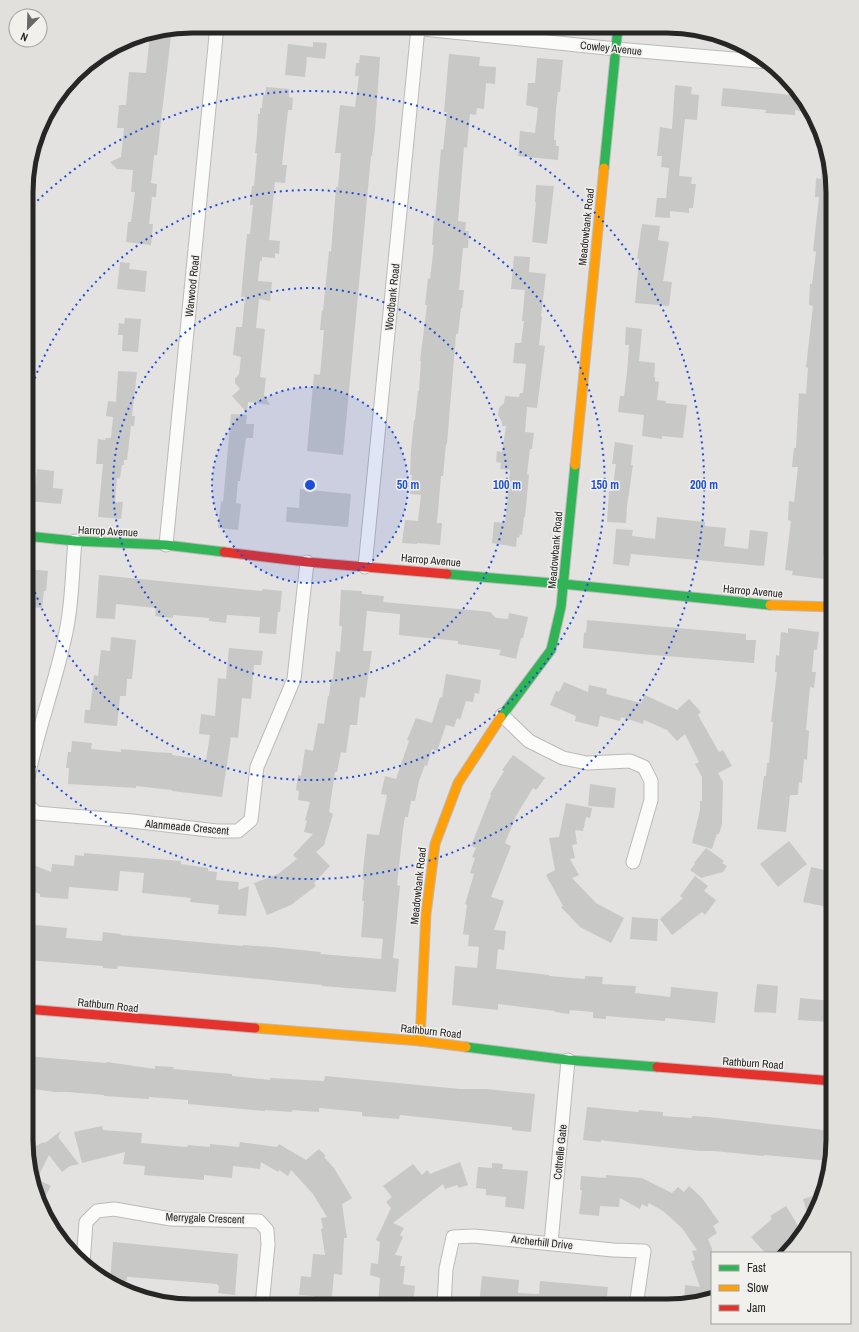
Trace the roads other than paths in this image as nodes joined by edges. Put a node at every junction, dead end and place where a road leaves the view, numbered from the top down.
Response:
1 (216, 33) edge
2 (418, 33) edge
3 (465, 33) edge
4 (617, 33) edge
5 (616, 49) junction
6 (757, 61) edge
7 (33, 537) edge
8 (75, 541) junction
9 (166, 545) junction
10 (307, 562) junction
11 (365, 567) junction
12 (563, 584) junction
13 (826, 607) edge
14 (502, 715) junction
15 (33, 751) edge
16 (33, 810) edge
17 (633, 862) dead end
18 (33, 1010) edge
19 (420, 1041) junction
20 (568, 1060) junction
21 (826, 1080) edge
22 (551, 1243) junction
23 (84, 1257) edge
24 (263, 1299) edge
25 (444, 1299) edge
26 (637, 1299) edge

1 - 9 street, Warwood Road
2 - 11 street, Woodbank Road
3 - 5 street, Cowley Avenue
4 - 5 street, Meadowbank Road
5 - 6 street, Cowley Avenue
5 - 12 street, Meadowbank Road
7 - 8 street, Harrop Avenue
8 - 9 street, Harrop Avenue
8 - 15 street
9 - 10 street, Harrop Avenue
10 - 11 street, Harrop Avenue
10 - 16 street, Alanmeade Crescent
11 - 12 street, Harrop Avenue
12 - 13 street, Harrop Avenue
12 - 14 street, Meadowbank Road
14 - 17 street
14 - 19 street, Meadowbank Road
18 - 19 street, Rathburn Road
19 - 20 street, Rathburn Road
20 - 21 street, Rathburn Road
20 - 22 street, Cottrelle Gate
22 - 25 street, Archerhill Drive
22 - 26 street, Archerhill Drive
23 - 24 street, Merrygale Crescent

